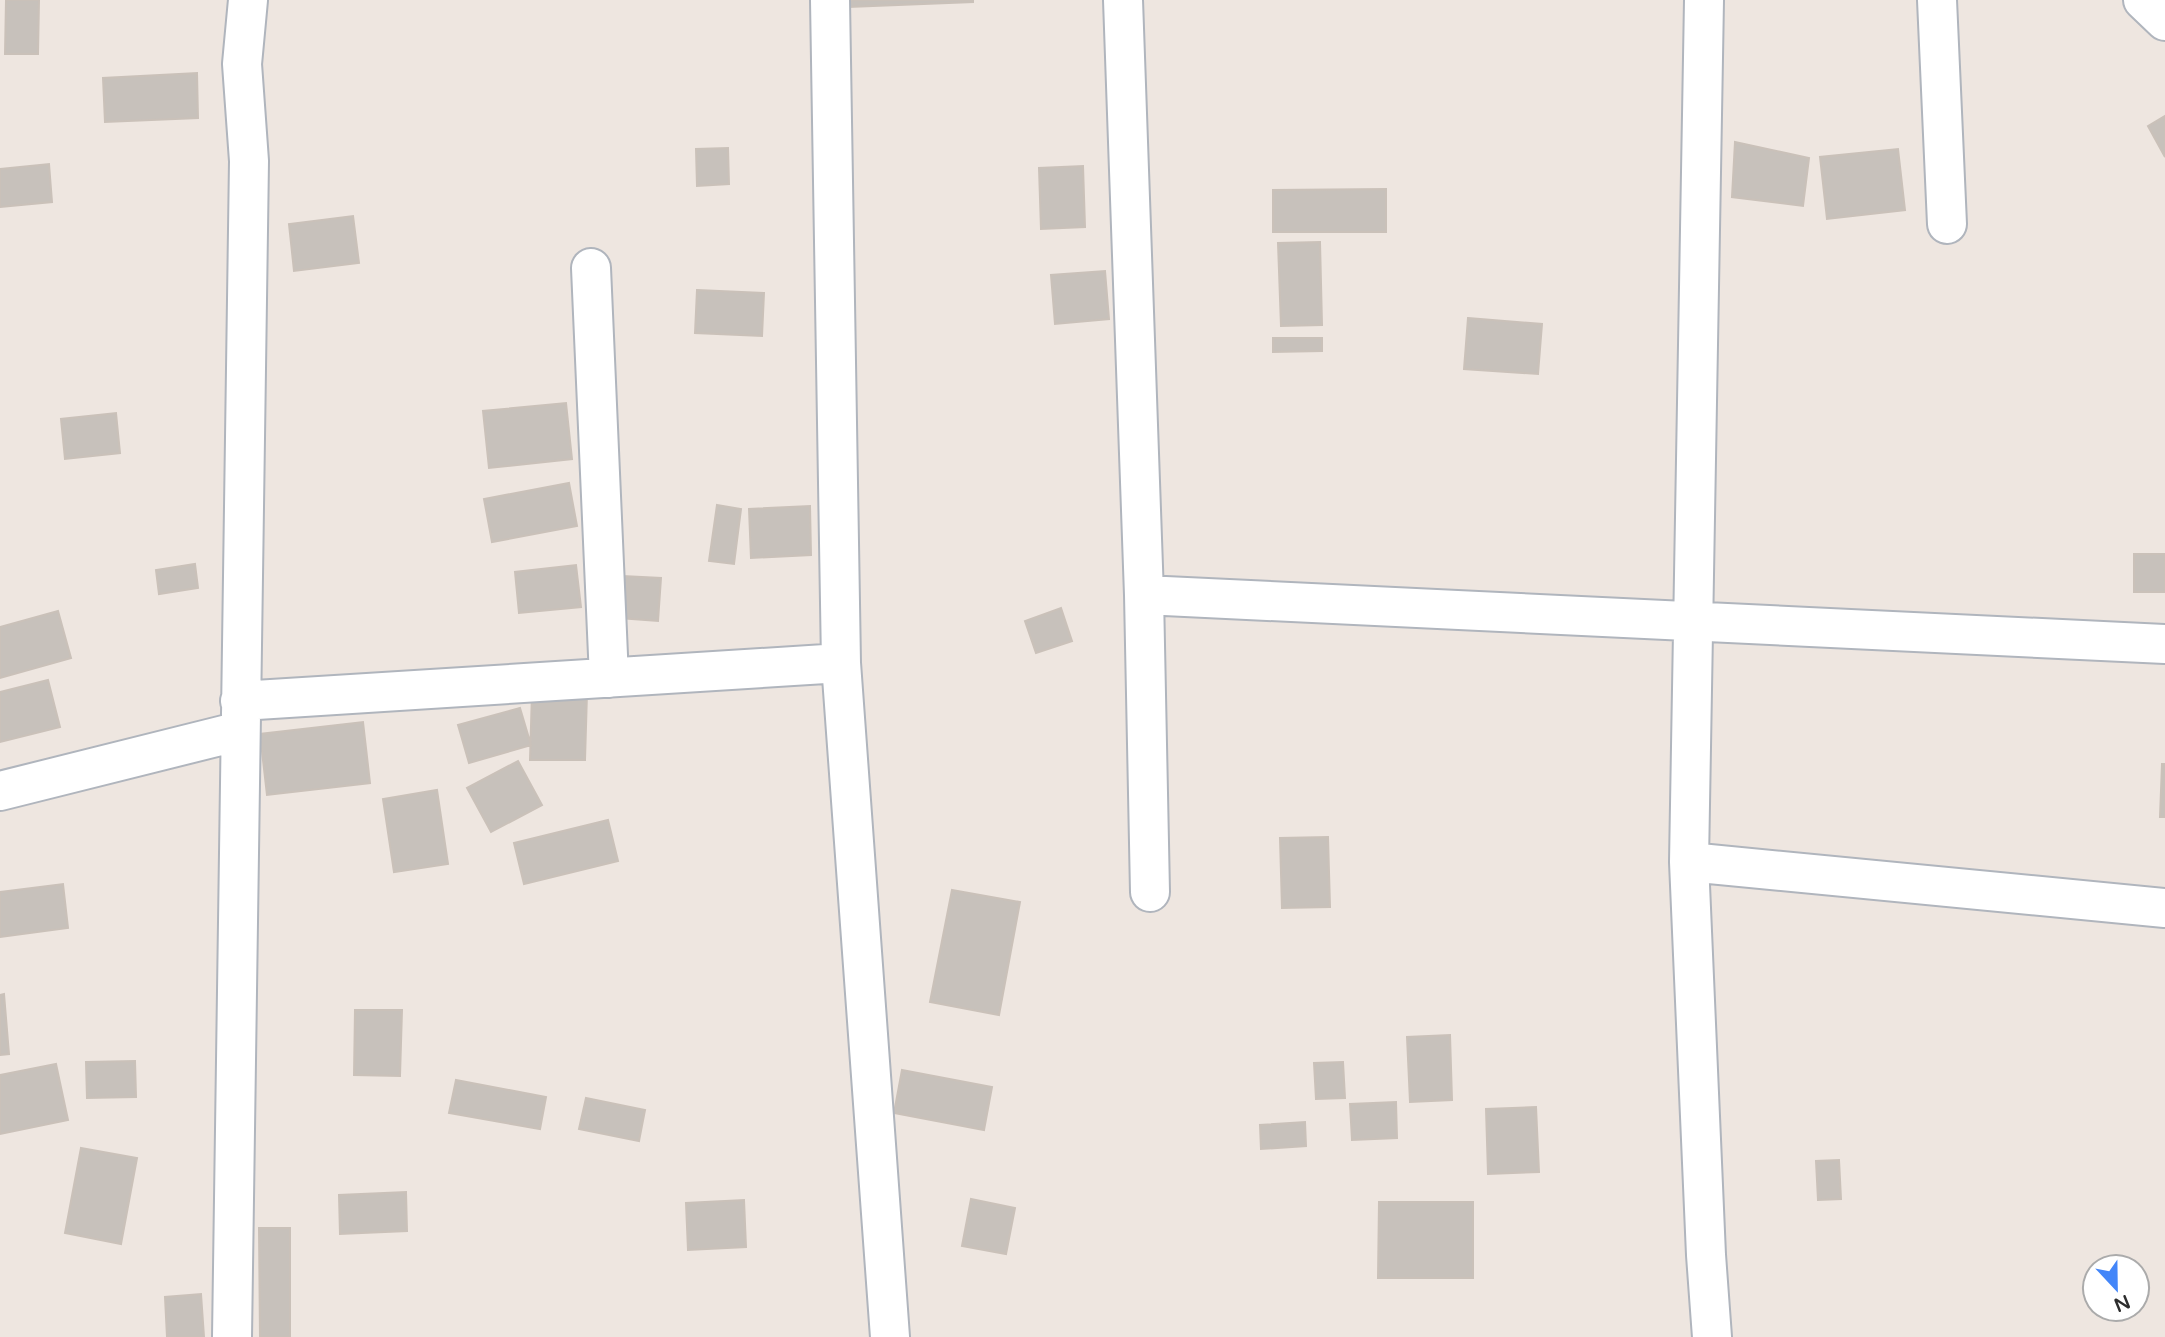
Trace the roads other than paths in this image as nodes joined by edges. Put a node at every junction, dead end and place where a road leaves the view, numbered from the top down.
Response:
1 (248, 0) edge
2 (830, 0) edge
3 (1123, 0) edge
4 (1704, 0) edge
5 (1937, 0) edge
6 (2143, 0) edge
7 (2165, 21) edge
8 (1947, 224) dead end
9 (591, 268) dead end
10 (1144, 595) junction
11 (1692, 622) junction
12 (2165, 645) edge
13 (841, 663) junction
14 (609, 678) junction
15 (240, 716) junction
16 (0, 791) edge
17 (1689, 863) junction
18 (1150, 892) dead end
19 (2165, 908) edge
20 (232, 1337) edge
21 (890, 1337) edge
22 (1712, 1337) edge

1 - 15 street
2 - 13 street
3 - 10 street
4 - 11 street
5 - 8 street
6 - 7 street
9 - 14 street
10 - 11 street
10 - 18 street
11 - 12 street
11 - 17 street
13 - 14 street
13 - 21 street
14 - 15 street
15 - 16 street
15 - 20 street
17 - 19 street
17 - 22 street

